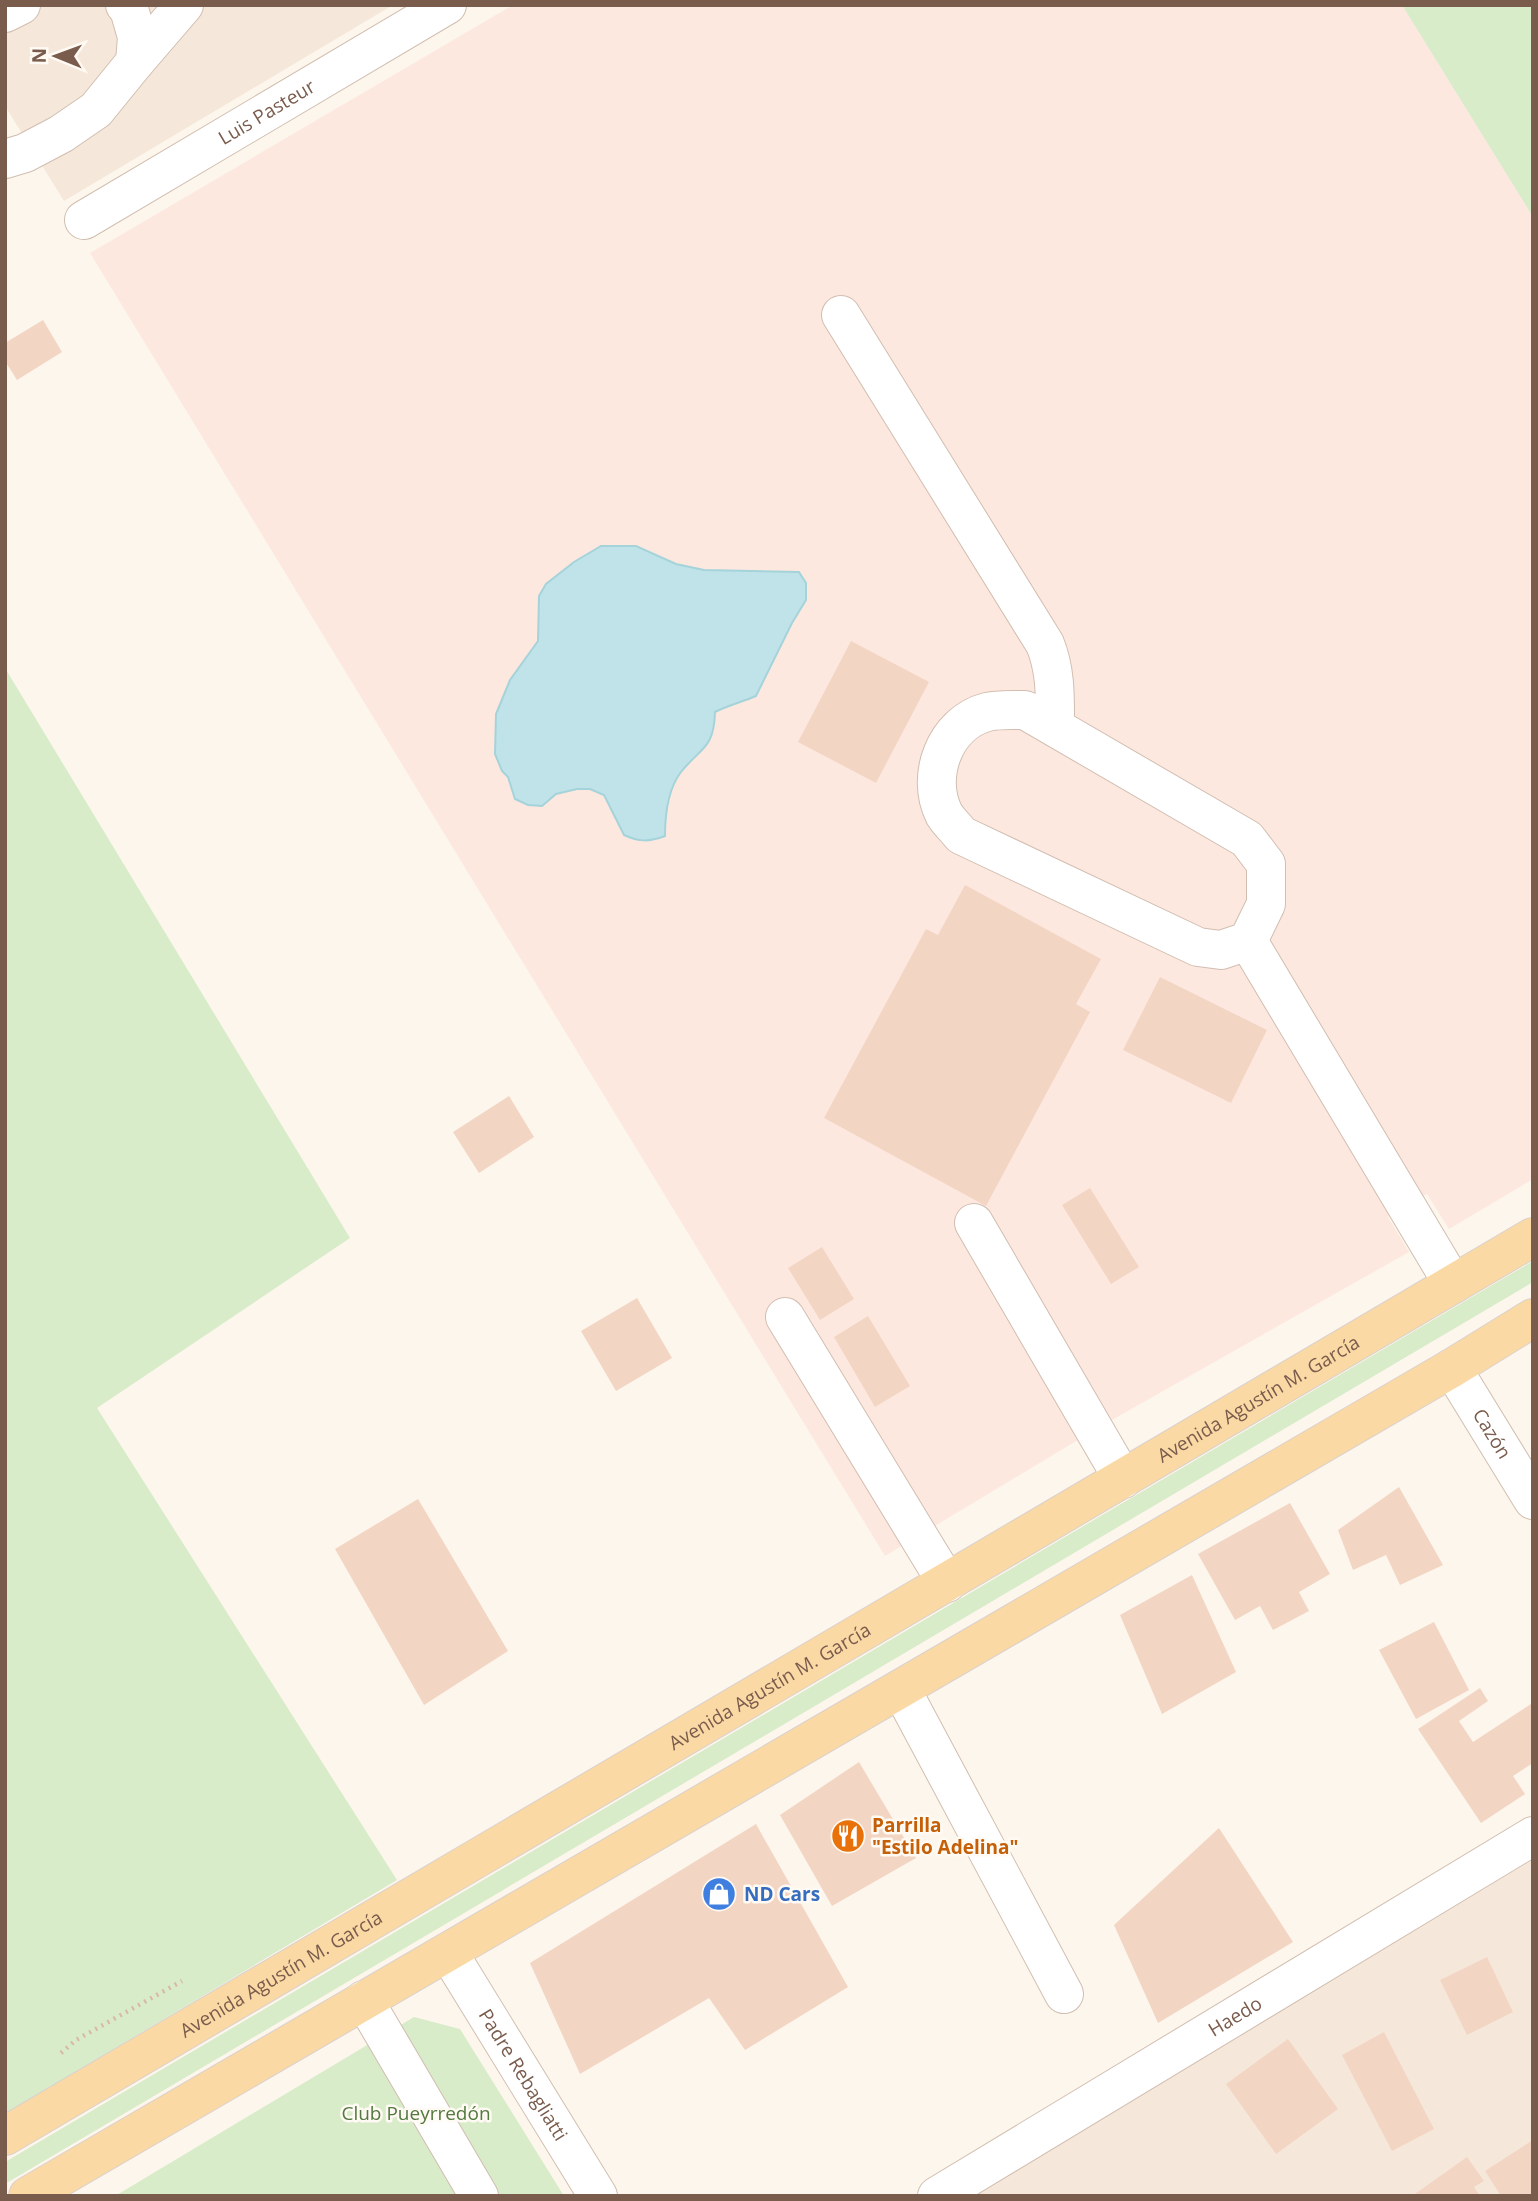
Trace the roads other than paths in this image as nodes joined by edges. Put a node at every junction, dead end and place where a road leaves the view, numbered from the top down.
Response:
1 (20, 5) edge
2 (125, 5) edge
3 (184, 5) edge
4 (447, 5) edge
5 (5, 13) edge
6 (135, 62) junction
7 (5, 159) edge
8 (84, 220) dead end
9 (841, 315) dead end
10 (1055, 727) junction
11 (1248, 942) junction
12 (974, 1223) dead end
13 (1533, 1237) edge
14 (1453, 1284) junction
15 (785, 1317) dead end
16 (1533, 1318) edge
17 (1452, 1368) junction
18 (1124, 1479) junction
19 (1533, 1500) edge
20 (947, 1583) junction
21 (901, 1689) junction
22 (1533, 1836) edge
23 (448, 1952) junction
24 (1064, 1994) dead end
25 (364, 2000) junction
26 (5, 2136) edge
27 (28, 2196) edge
28 (479, 2196) edge
29 (598, 2196) edge
30 (937, 2196) edge

1 - 5 street
2 - 6 street
3 - 6 street
4 - 8 street, Luis Pasteur
6 - 7 street
9 - 10 street
10 - 11 street
10 - 11 street
11 - 14 street
12 - 18 street
13 - 14 main road, Avenida Agustín M. García
14 - 18 main road, Avenida Agustín M. García
15 - 20 street
16 - 17 main road
17 - 19 street, Cazón
17 - 21 main road
18 - 20 main road, Avenida Agustín M. García
20 - 26 main road, Avenida Agustín M. García
21 - 23 main road
21 - 24 street
22 - 30 street, Haedo
23 - 25 main road
23 - 29 street, Padre Rebagliatti
25 - 27 main road
25 - 28 street

